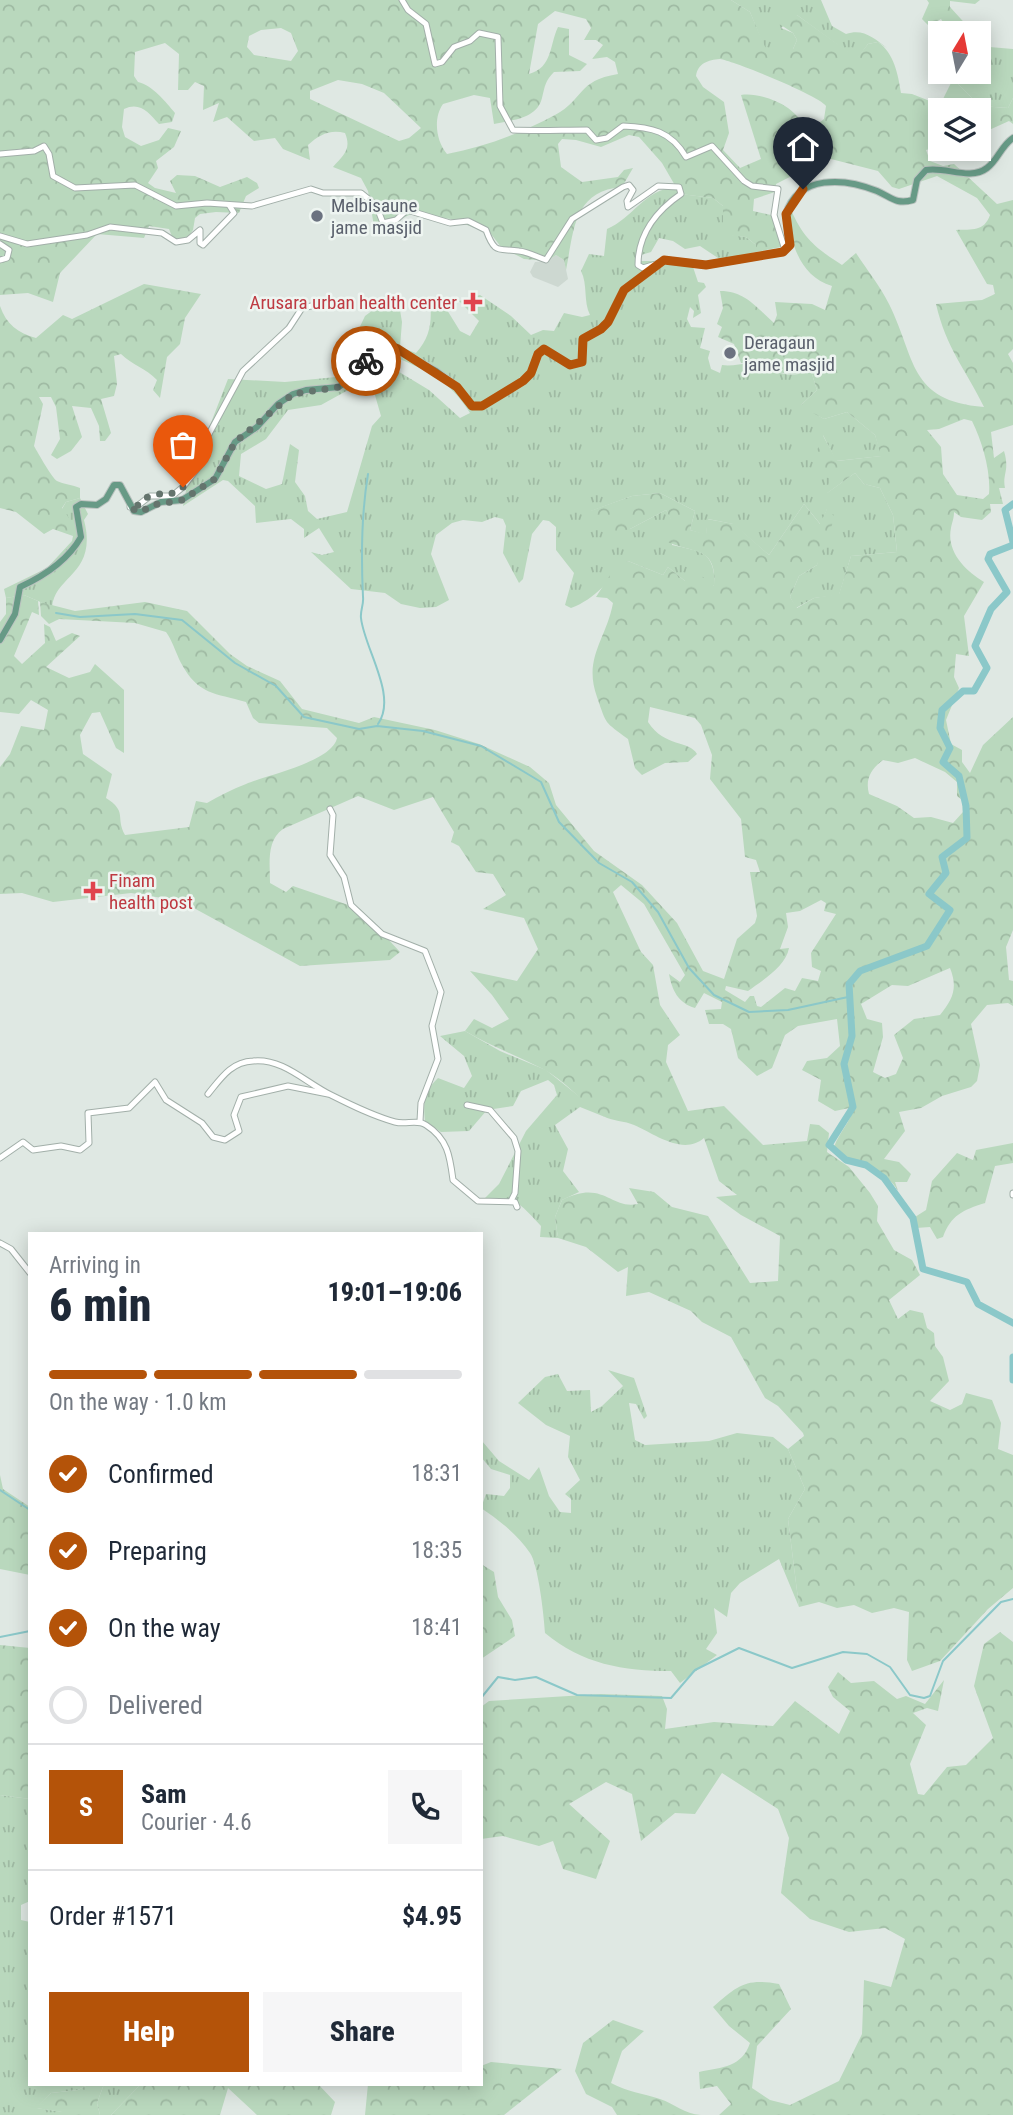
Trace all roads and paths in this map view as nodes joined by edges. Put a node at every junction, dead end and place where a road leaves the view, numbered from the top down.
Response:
1 (402, 0) edge
2 (1013, 138) edge
3 (0, 154) edge
4 (228, 204) junction
5 (0, 236) edge
6 (0, 244) edge
7 (785, 250) junction
8 (0, 260) edge
9 (656, 264) junction
10 (330, 307) dead end
11 (130, 508) junction
12 (0, 640) edge
13 (330, 808) dead end
14 (208, 1094) dead end
15 (328, 1094) junction
16 (467, 1105) dead end
17 (420, 1121) junction
18 (0, 1158) edge
19 (511, 1201) junction
20 (517, 1207) dead end
21 (0, 1243) edge
22 (28, 1270) edge

1 - 7 street
2 - 7 main road
3 - 4 street
4 - 5 street
4 - 9 street
6 - 8 street
7 - 9 main road
9 - 11 main road
10 - 11 street
11 - 12 main road
13 - 17 street
14 - 15 street
15 - 17 street
15 - 18 street
16 - 19 street
17 - 19 street
19 - 20 street
21 - 22 street

